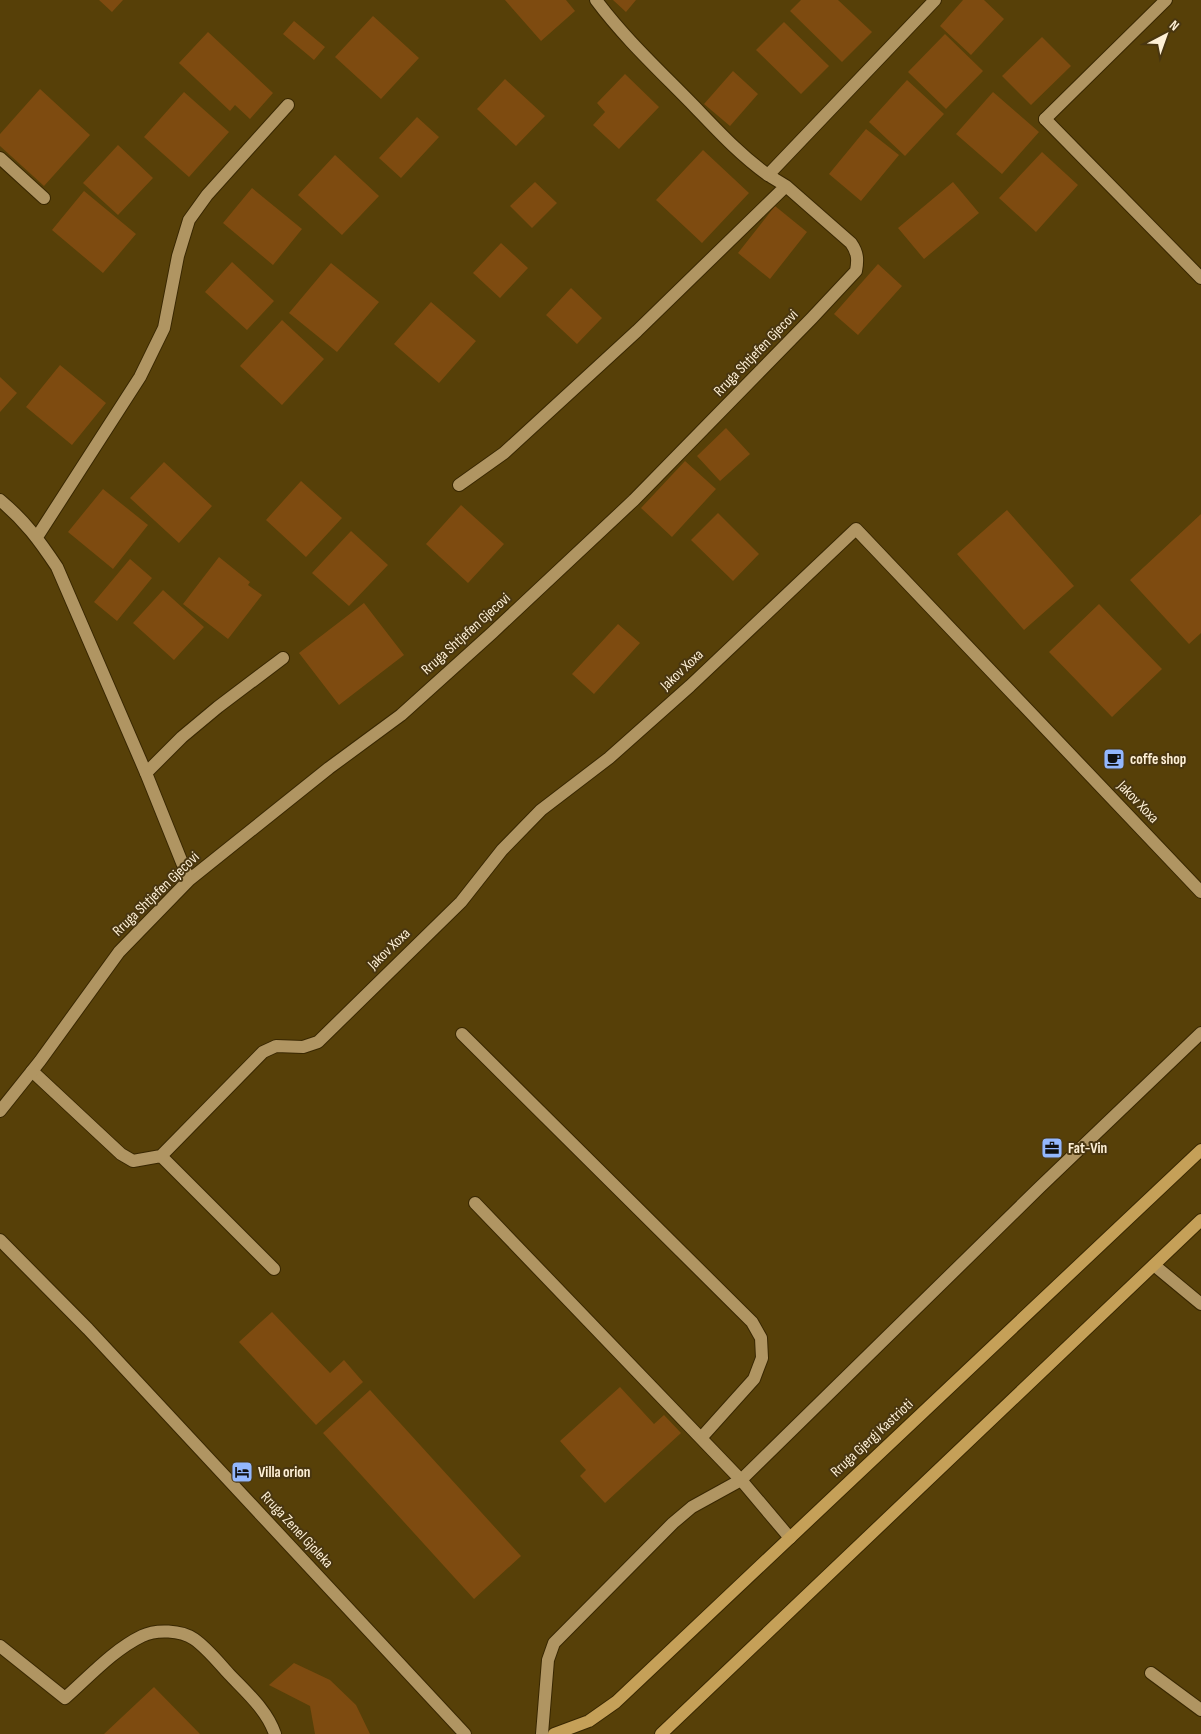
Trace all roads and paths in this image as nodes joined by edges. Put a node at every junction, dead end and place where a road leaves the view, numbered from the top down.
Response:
1 (596, 0) edge
2 (935, 0) edge
3 (1166, 0) edge
4 (288, 104) dead end
5 (0, 158) edge
6 (768, 175) junction
7 (786, 186) junction
8 (44, 198) dead end
9 (1201, 278) edge
10 (459, 484) dead end
11 (0, 500) edge
12 (37, 537) junction
13 (283, 658) dead end
14 (146, 773) junction
15 (189, 880) junction
16 (1201, 892) edge
17 (1201, 1032) edge
18 (462, 1034) dead end
19 (32, 1071) junction
20 (0, 1111) edge
21 (1201, 1150) edge
22 (161, 1156) junction
23 (475, 1203) dead end
24 (1201, 1220) edge
25 (0, 1240) edge
26 (1154, 1265) junction
27 (274, 1269) dead end
28 (1201, 1304) edge
29 (701, 1438) junction
30 (741, 1480) junction
31 (790, 1538) junction
32 (0, 1646) edge
33 (1151, 1673) dead end
34 (1201, 1710) edge
35 (275, 1734) edge
36 (465, 1734) edge
37 (542, 1734) edge
38 (554, 1734) edge
39 (661, 1734) edge

1 - 6 street, Rruga Shtjefen Gjecovi
2 - 6 street
3 - 9 street
4 - 12 street
5 - 8 street
6 - 7 street, Rruga Shtjefen Gjecovi
7 - 10 street
7 - 15 street, Rruga Shtjefen Gjecovi
11 - 12 street
12 - 14 street
13 - 14 street
14 - 15 street
15 - 19 street, Rruga Shtjefen Gjecovi
16 - 22 street, Jakov Xoxa
17 - 30 street
18 - 29 street
19 - 20 street, Rruga Shtjefen Gjecovi
19 - 22 street
21 - 31 main road, Rruga Gjergj Kastrioti
22 - 27 street
23 - 29 street
24 - 26 main road
25 - 36 street, Rruga Zenel Gjoleka
26 - 28 street
26 - 39 main road
29 - 30 street
30 - 31 street
30 - 37 street
31 - 38 main road, Rruga Gjergj Kastrioti
32 - 35 street
33 - 34 street

